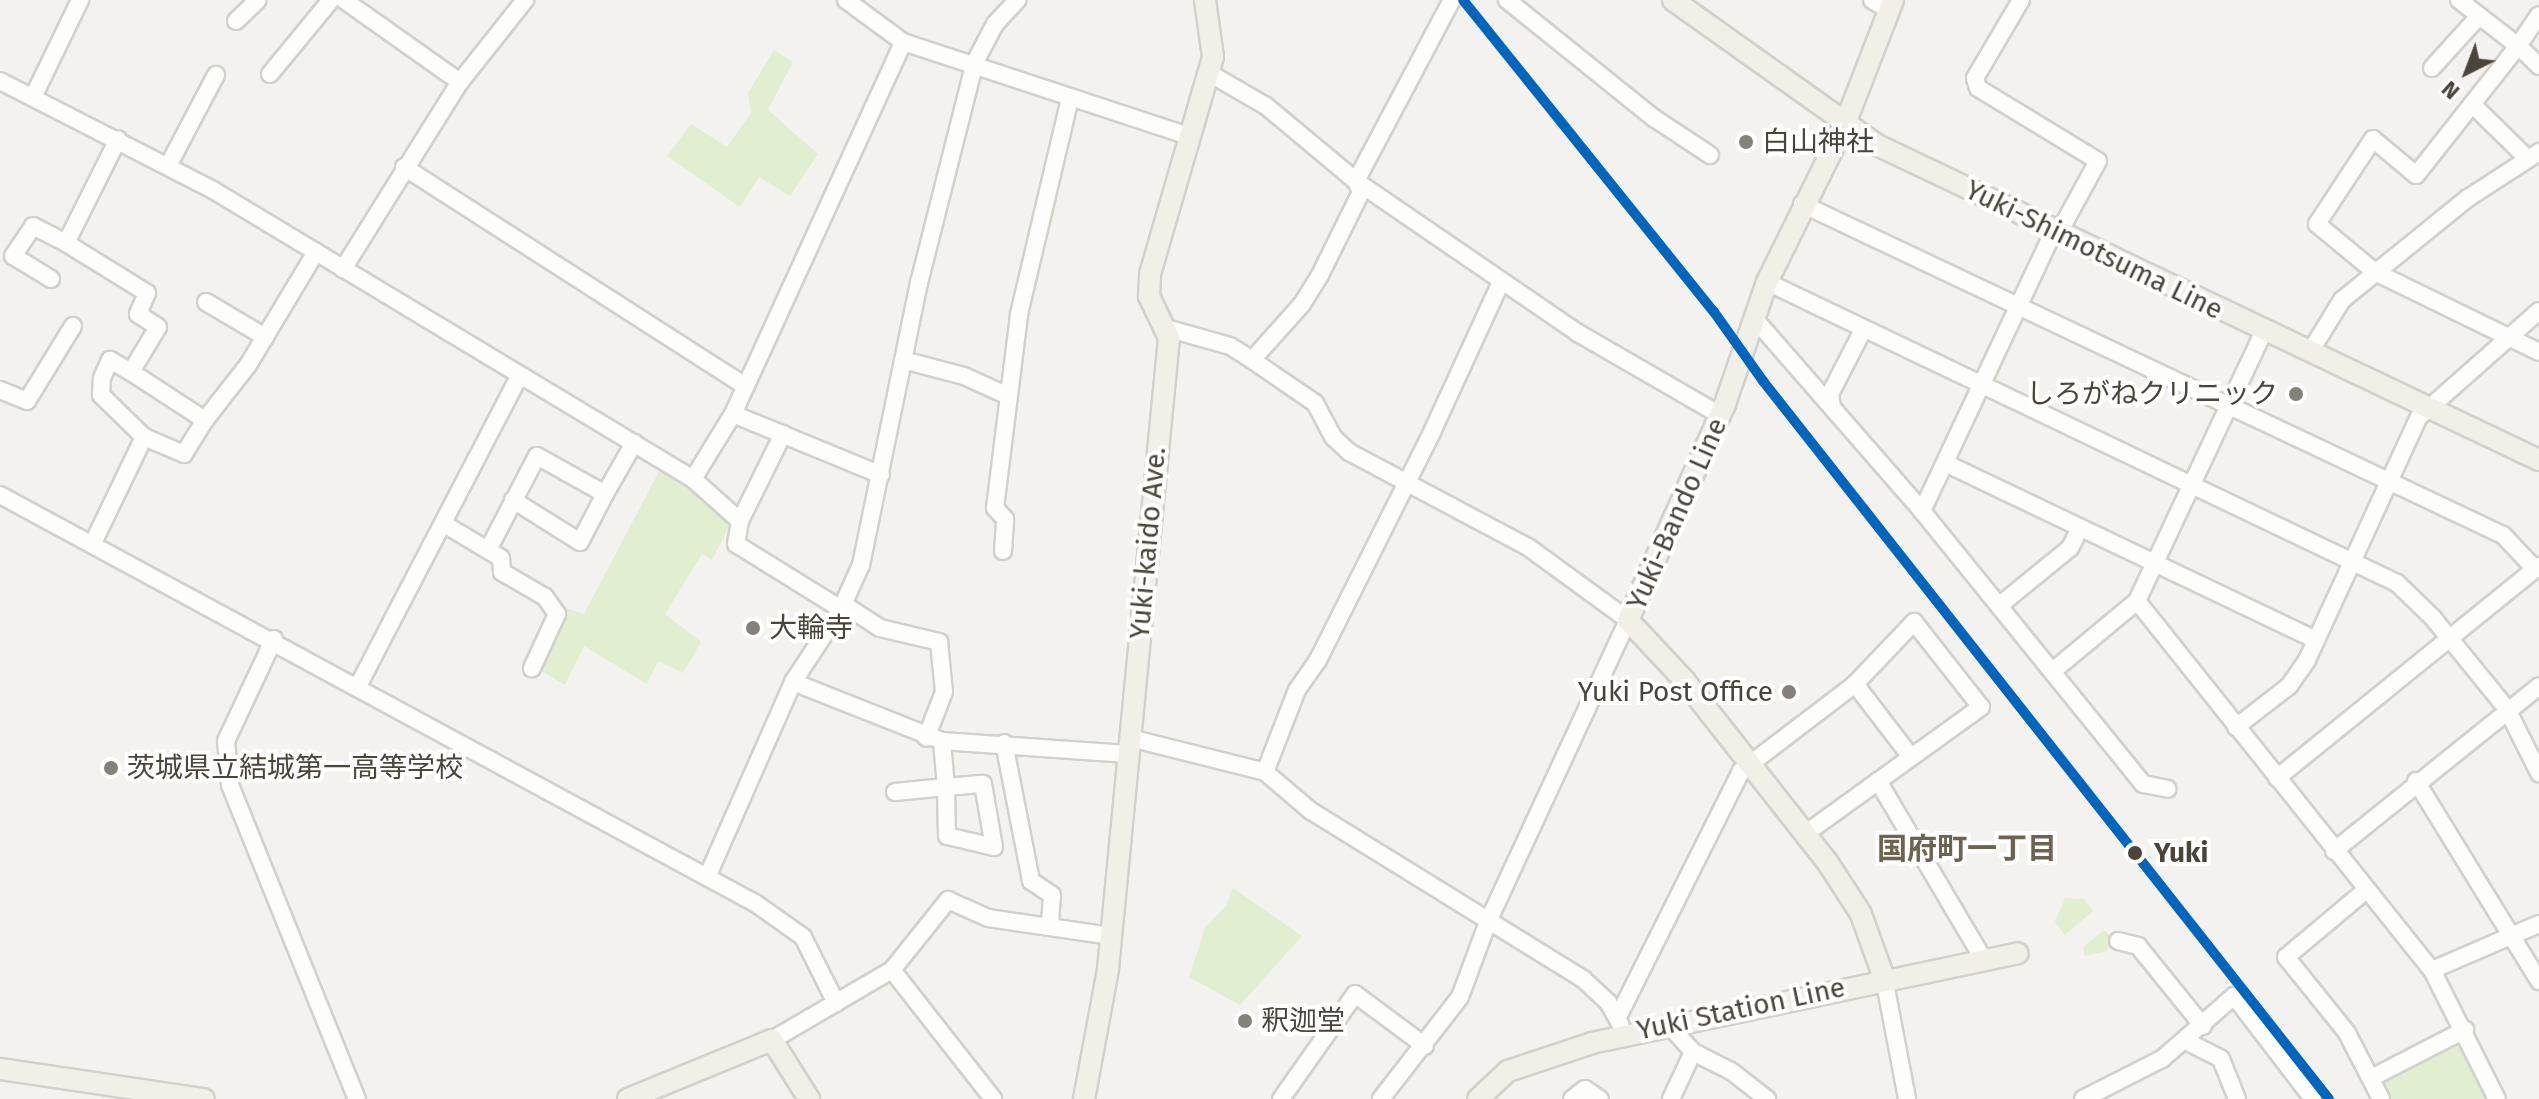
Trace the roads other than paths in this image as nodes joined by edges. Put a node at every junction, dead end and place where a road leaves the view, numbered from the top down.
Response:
1 (80, 0) edge
2 (258, 0) edge
3 (331, 0) edge
4 (344, 0) edge
5 (525, 0) edge
6 (846, 0) edge
7 (998, 0) edge
8 (1017, 0) edge
9 (1205, 0) edge
10 (1452, 0) edge
11 (1507, 0) edge
12 (1673, 0) edge
13 (2021, 0) edge
14 (2459, 0) edge
15 (1885, 3) edge
16 (2479, 9) edge
17 (2539, 15) edge
18 (236, 21) dead end
19 (995, 24) junction
20 (903, 42) junction
21 (2518, 46) junction
22 (975, 62) junction
23 (2539, 66) edge
24 (2432, 68) dead end
25 (1209, 73) junction
26 (270, 74) dead end
27 (216, 75) dead end
28 (0, 81) edge
29 (460, 82) junction
30 (33, 97) junction
31 (1070, 98) junction
32 (2472, 104) junction
33 (1845, 124) junction
34 (1186, 135) junction
35 (118, 139) junction
36 (1710, 155) dead end
37 (2533, 155) edge
38 (168, 166) junction
39 (404, 167) junction
40 (1356, 181) junction
41 (1802, 204) junction
42 (2056, 233) junction
43 (66, 243) junction
44 (316, 252) junction
45 (343, 269) junction
46 (2375, 272) junction
47 (51, 279) dead end
48 (1501, 282) junction
49 (1767, 282) junction
50 (206, 302) dead end
51 (2017, 308) junction
52 (2539, 311) edge
53 (1753, 317) junction
54 (73, 326) dead end
55 (1166, 328) junction
56 (1863, 330) junction
57 (2264, 331) junction
58 (265, 337) junction
59 (2510, 338) junction
60 (2310, 352) junction
61 (2539, 352) edge
62 (903, 360) junction
63 (1252, 360) junction
64 (131, 372) junction
65 (518, 378) junction
66 (1981, 385) junction
67 (745, 386) junction
68 (0, 390) edge
69 (1008, 396) junction
70 (2228, 406) junction
71 (1832, 407) junction
72 (2428, 407) junction
73 (733, 414) junction
74 (1720, 415) junction
75 (205, 420) junction
76 (783, 434) junction
77 (144, 437) junction
78 (634, 443) junction
79 (2539, 460) edge
80 (1945, 463) junction
81 (881, 475) junction
82 (693, 479) junction
83 (2388, 482) junction
84 (1404, 483) junction
85 (2191, 486) junction
86 (605, 494) junction
87 (0, 495) edge
88 (513, 500) junction
89 (1922, 511) junction
90 (740, 521) junction
91 (444, 524) junction
92 (2080, 528) junction
93 (93, 543) junction
94 (488, 550) junction
95 (1003, 551) dead end
96 (2353, 560) junction
97 (2154, 565) junction
98 (2537, 568) edge
99 (2137, 601) junction
100 (2000, 605) junction
101 (842, 606) junction
102 (1628, 620) junction
103 (2448, 637) junction
104 (274, 639) junction
105 (2316, 640) junction
106 (532, 668) dead end
107 (2054, 670) junction
108 (793, 682) junction
109 (1855, 684) junction
110 (358, 686) junction
111 (2539, 686) edge
112 (2507, 709) junction
113 (2236, 727) junction
114 (934, 740) junction
115 (1004, 743) junction
116 (1129, 746) junction
117 (1911, 757) junction
118 (1749, 762) junction
119 (1265, 772) junction
120 (2539, 773) edge
121 (2277, 778) junction
122 (1878, 781) junction
123 (2416, 781) junction
124 (2168, 789) dead end
125 (895, 792) dead end
126 (1805, 834) junction
127 (2334, 851) junction
128 (708, 875) junction
129 (2365, 891) junction
130 (1489, 919) junction
131 (2539, 924) edge
132 (1050, 927) junction
133 (1112, 936) junction
134 (2512, 936) junction
135 (2118, 941) dead end
136 (2018, 953) dead end
137 (1984, 960) junction
138 (892, 970) junction
139 (2432, 970) junction
140 (1884, 978) junction
141 (2539, 981) edge
142 (836, 1003) junction
143 (1668, 1024) junction
144 (1621, 1025) junction
145 (2203, 1026) junction
146 (2465, 1030) junction
147 (772, 1040) junction
148 (2186, 1041) junction
149 (1425, 1046) junction
150 (1693, 1052) junction
151 (0, 1069) edge
152 (2371, 1078) junction
153 (1090, 1097) edge
154 (204, 1099) edge
155 (357, 1099) edge
156 (628, 1099) edge
157 (809, 1099) edge
158 (993, 1099) edge
159 (1281, 1099) edge
160 (1381, 1099) edge
161 (1478, 1099) edge
162 (1572, 1099) edge
163 (1600, 1099) edge
164 (1671, 1099) edge
165 (1767, 1099) edge
166 (1907, 1099) edge
167 (2083, 1099) edge
168 (2237, 1099) edge
169 (2313, 1099) edge
170 (2381, 1099) edge
171 (2497, 1099) edge

1 - 30 street
2 - 18 street
3 - 26 street
4 - 29 street
5 - 29 street
6 - 20 street
7 - 19 street
8 - 19 street
9 - 25 main road, Yuki-kaido Ave.
10 - 40 street
11 - 36 street
12 - 33 main road, Yuki-Shimotsuma Line
13 - 42 street
14 - 16 street
15 - 33 main road, Yuki-Bando Line
16 - 21 street
16 - 24 street
17 - 21 street
19 - 22 street
20 - 22 street
20 - 67 street
21 - 23 street
21 - 32 street
22 - 31 street
22 - 62 street
25 - 34 main road, Yuki-kaido Ave.
25 - 40 street
27 - 38 street
28 - 30 street
29 - 39 street
30 - 35 street
31 - 34 street
31 - 69 street
32 - 37 street
32 - 46 street
33 - 41 main road, Yuki-Bando Line
33 - 42 main road, Yuki-Shimotsuma Line
34 - 55 main road, Yuki-kaido Ave.
35 - 38 street
35 - 43 street
37 - 46 street
38 - 44 street
39 - 45 street
39 - 67 street
40 - 48 street
40 - 63 street
41 - 49 main road, Yuki-Bando Line
41 - 51 street
42 - 51 street
42 - 57 main road, Yuki-Shimotsuma Line
43 - 47 street
43 - 64 street
44 - 45 street
44 - 58 street
45 - 65 street
46 - 59 street
46 - 60 street
48 - 74 street
48 - 84 street
49 - 53 main road, Yuki-Bando Line
49 - 56 street
50 - 58 street
51 - 66 street
51 - 70 street
52 - 59 street
53 - 71 street
53 - 74 main road, Yuki-Bando Line
54 - 68 street
55 - 63 street
55 - 116 main road, Yuki-kaido Ave.
56 - 66 street
56 - 71 street
57 - 60 main road, Yuki-Shimotsuma Line
57 - 70 street
58 - 75 street
59 - 61 street
59 - 72 street
60 - 72 main road, Yuki-Shimotsuma Line
62 - 69 street
62 - 81 street
63 - 84 street
64 - 75 street
64 - 77 street
65 - 78 street
65 - 91 street
66 - 80 street
66 - 85 street
67 - 73 street
69 - 95 street
70 - 83 street
70 - 85 street
71 - 89 street
72 - 79 main road, Yuki-Shimotsuma Line
72 - 83 street
73 - 76 street
73 - 82 street
74 - 102 main road, Yuki-Bando Line
75 - 77 street
76 - 81 street
76 - 90 street
77 - 93 street
78 - 82 street
78 - 86 street
80 - 89 street
80 - 92 street
81 - 101 street
82 - 90 street
83 - 96 street
83 - 98 street
84 - 102 street
84 - 119 street
85 - 96 street
85 - 97 street
86 - 88 street
86 - 88 street
87 - 93 street
88 - 94 street
89 - 100 street
90 - 101 street
91 - 94 street
91 - 110 street
92 - 97 street
92 - 100 street
93 - 104 street
94 - 106 street
96 - 103 street
96 - 105 street
97 - 99 street
97 - 105 street
98 - 103 street
99 - 107 street
99 - 113 street
100 - 107 street
101 - 108 street
101 - 114 street
102 - 118 main road, Yuki-Bando Line
102 - 130 street
103 - 112 street
103 - 121 street
104 - 110 street
104 - 155 street
105 - 113 street
107 - 124 street
108 - 114 street
108 - 128 street
109 - 117 street
109 - 117 street
109 - 118 street
110 - 128 street
111 - 112 street
112 - 120 street
112 - 123 street
113 - 121 street
114 - 115 street
114 - 125 street
115 - 116 street
115 - 132 street
116 - 119 street
116 - 133 main road, Yuki-kaido Ave.
117 - 122 street
118 - 126 main road, Yuki-Bando Line
118 - 144 street
119 - 130 street
121 - 127 street
122 - 126 street
122 - 137 street
123 - 127 street
123 - 134 street
126 - 140 main road, Yuki-Bando Line
127 - 129 street
128 - 142 street
129 - 139 street
129 - 152 street
130 - 144 street
130 - 149 street
131 - 134 street
132 - 133 street
132 - 138 street
133 - 153 main road, Yuki-kaido Ave.
134 - 139 street
134 - 141 street
135 - 145 street
136 - 137 main road, Yuki Station Line
137 - 140 main road, Yuki Station Line
138 - 142 street
138 - 158 street
139 - 146 street
140 - 143 main road, Yuki Station Line
140 - 166 street
142 - 147 street
143 - 144 main road, Yuki Station Line
143 - 150 street
144 - 161 main road, Yuki Station Line
145 - 148 street
145 - 169 street
146 - 152 street
146 - 171 street
147 - 156 main road
147 - 157 main road
148 - 167 street
148 - 168 street
149 - 159 street
149 - 160 street
150 - 164 street
150 - 165 street
151 - 154 main road
152 - 170 street
162 - 163 street

